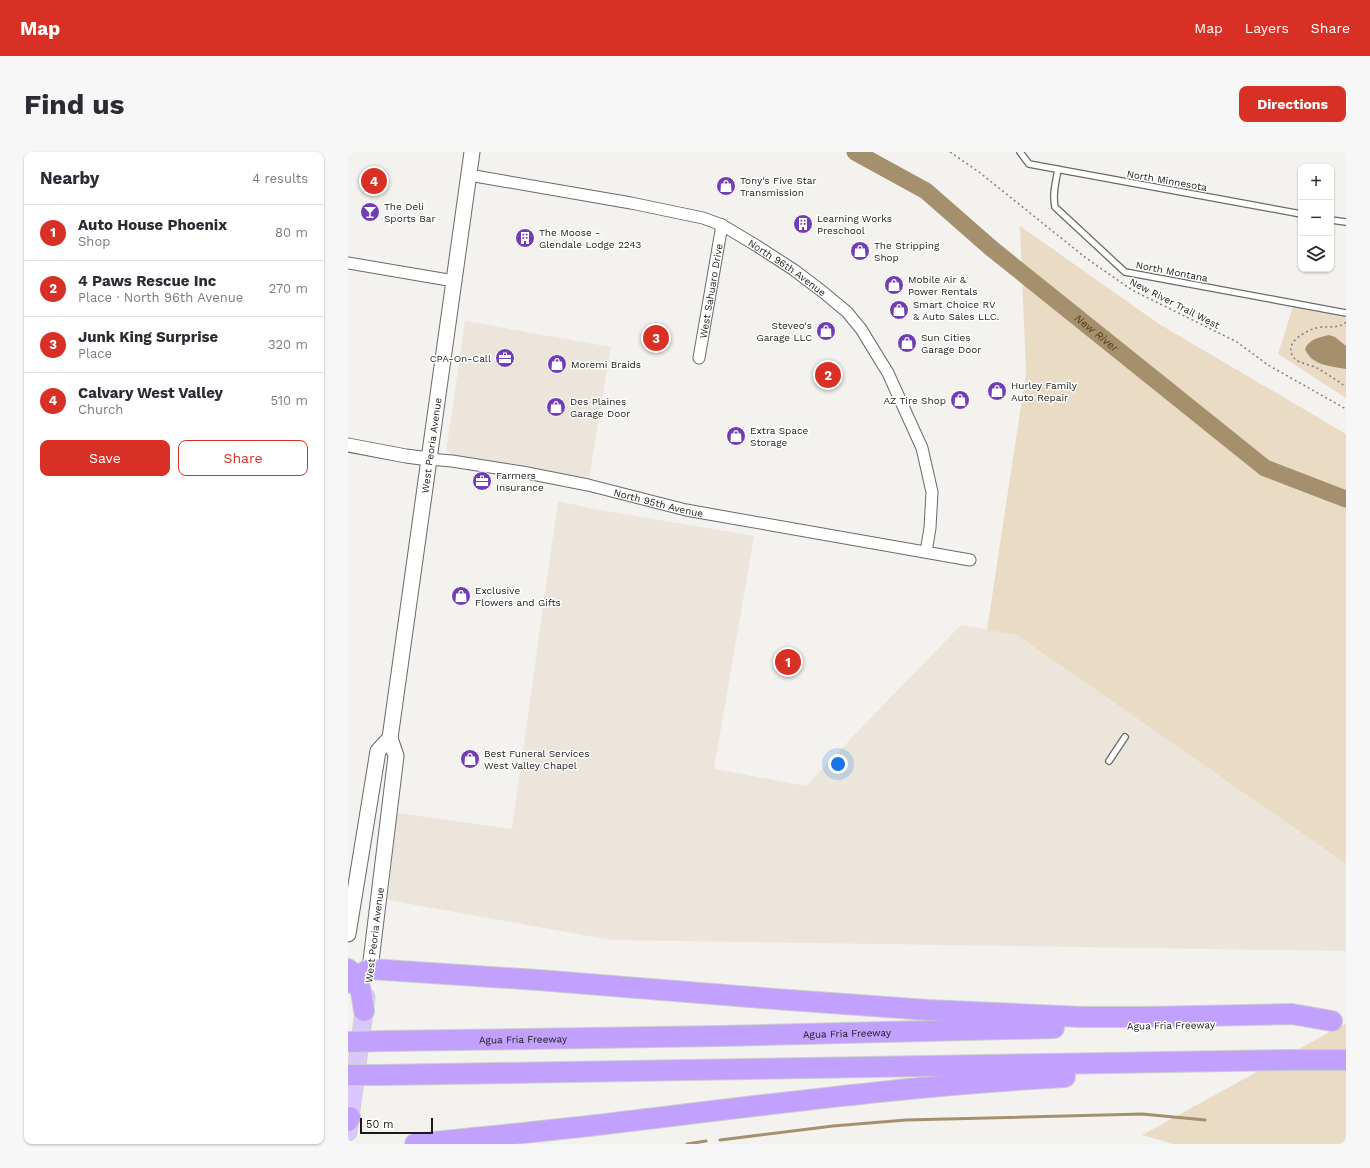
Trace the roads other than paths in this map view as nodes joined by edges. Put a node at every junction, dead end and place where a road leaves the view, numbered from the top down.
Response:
1 (472, 152) edge
2 (1020, 152) edge
3 (1058, 170) junction
4 (469, 175) junction
5 (1298, 213) edge
6 (1334, 220) edge
7 (1346, 222) edge
8 (722, 225) junction
9 (348, 263) edge
10 (454, 281) junction
11 (1346, 313) edge
12 (698, 358) dead end
13 (348, 445) edge
14 (429, 459) junction
15 (926, 552) junction
16 (970, 560) dead end
17 (1125, 737) dead end
18 (390, 738) junction
19 (1110, 761) dead end
20 (348, 934) edge
21 (355, 975) edge
22 (364, 1011) joint
23 (1339, 1021) edge
24 (348, 1042) edge
25 (1339, 1060) edge
26 (348, 1075) edge
27 (349, 1123) edge
28 (415, 1144) edge

1 - 4 main road, West Peoria Avenue
2 - 3 lane, North Minnesota
3 - 5 lane, North Minnesota
3 - 11 lane, North Montana
4 - 8 street, North 96th Avenue
4 - 10 main road, West Peoria Avenue
6 - 7 lane
8 - 12 street, West Sahuaro Drive
8 - 15 street, North 96th Avenue
9 - 10 street
10 - 14 main road, West Peoria Avenue
13 - 14 street, North 95th Avenue
14 - 15 street, North 95th Avenue
14 - 18 main road, West Peoria Avenue
15 - 16 street, North 95th Avenue
17 - 19 lane
18 - 20 main road
18 - 21 main road, West Peoria Avenue
21 - 22 highway
21 - 23 highway
22 - 27 main road
23 - 24 highway, Agua Fria Freeway, bridge
25 - 26 highway, bridge
25 - 28 highway

